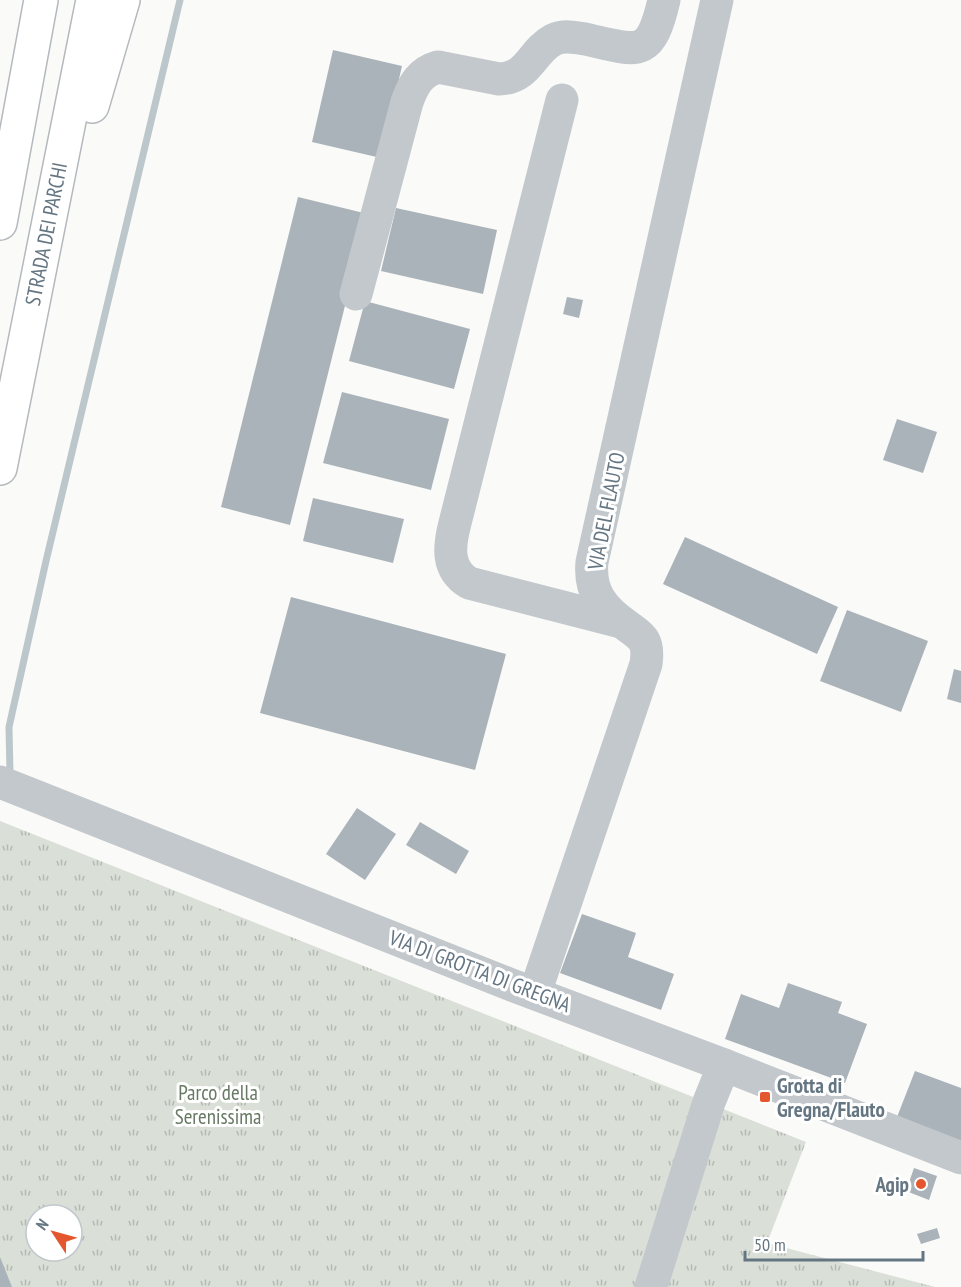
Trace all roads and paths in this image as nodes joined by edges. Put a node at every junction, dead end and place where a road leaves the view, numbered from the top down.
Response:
1 (19, 0) edge
2 (41, 0) edge
3 (93, 0) edge
4 (123, 0) edge
5 (664, 0) edge
6 (717, 0) edge
7 (562, 100) dead end
8 (0, 167) edge
9 (0, 223) edge
10 (356, 294) dead end
11 (32, 306) junction
12 (0, 468) edge
13 (621, 622) junction
14 (0, 782) edge
15 (535, 993) junction
16 (724, 1065) junction
17 (961, 1158) edge
18 (651, 1287) edge

1 - 8 highway
2 - 9 highway
3 - 11 highway, STRADA DEI PARCHI
4 - 11 highway
5 - 10 street
6 - 13 street, VIA DEL FLAUTO
7 - 13 street
11 - 12 highway, STRADA DEI PARCHI
13 - 15 street, VIA DEL FLAUTO
14 - 15 street, VIA DI GROTTA DI GREGNA
15 - 16 street, VIA DI GROTTA DI GREGNA
16 - 17 street, VIA DI GROTTA DI GREGNA
16 - 18 street

